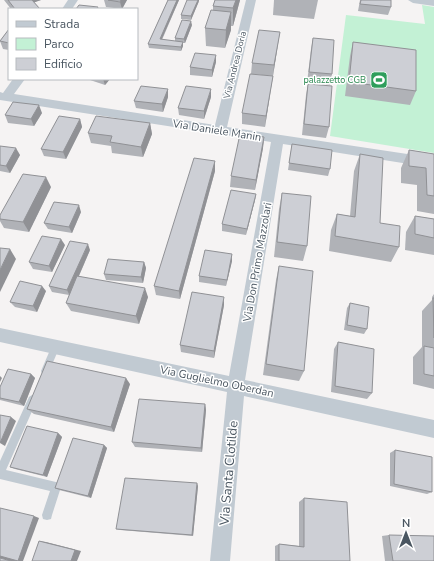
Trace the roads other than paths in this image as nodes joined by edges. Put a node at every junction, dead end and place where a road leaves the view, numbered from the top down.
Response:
1 (251, 0) edge
2 (413, 0) edge
3 (434, 2) edge
4 (18, 80) edge
5 (3, 97) edge
6 (220, 130) junction
7 (278, 139) junction
8 (434, 163) edge
9 (0, 335) edge
10 (56, 346) junction
11 (236, 385) junction
12 (434, 429) edge
13 (0, 473) edge
14 (47, 515) dead end
15 (220, 561) edge

1 - 6 street, Via Andrea Doria
2 - 3 street
4 - 5 street
5 - 6 street, Via Daniele Manin
6 - 7 street, Via Daniele Manin
7 - 8 street, Via Daniele Manin
7 - 11 street, Via Don Primo Mazzolari
9 - 10 street, Via Guglielmo Oberdan
10 - 11 street, Via Guglielmo Oberdan
10 - 13 lane
11 - 12 street, Via Guglielmo Oberdan
11 - 15 street, Via Santa Clotilde
13 - 14 lane

